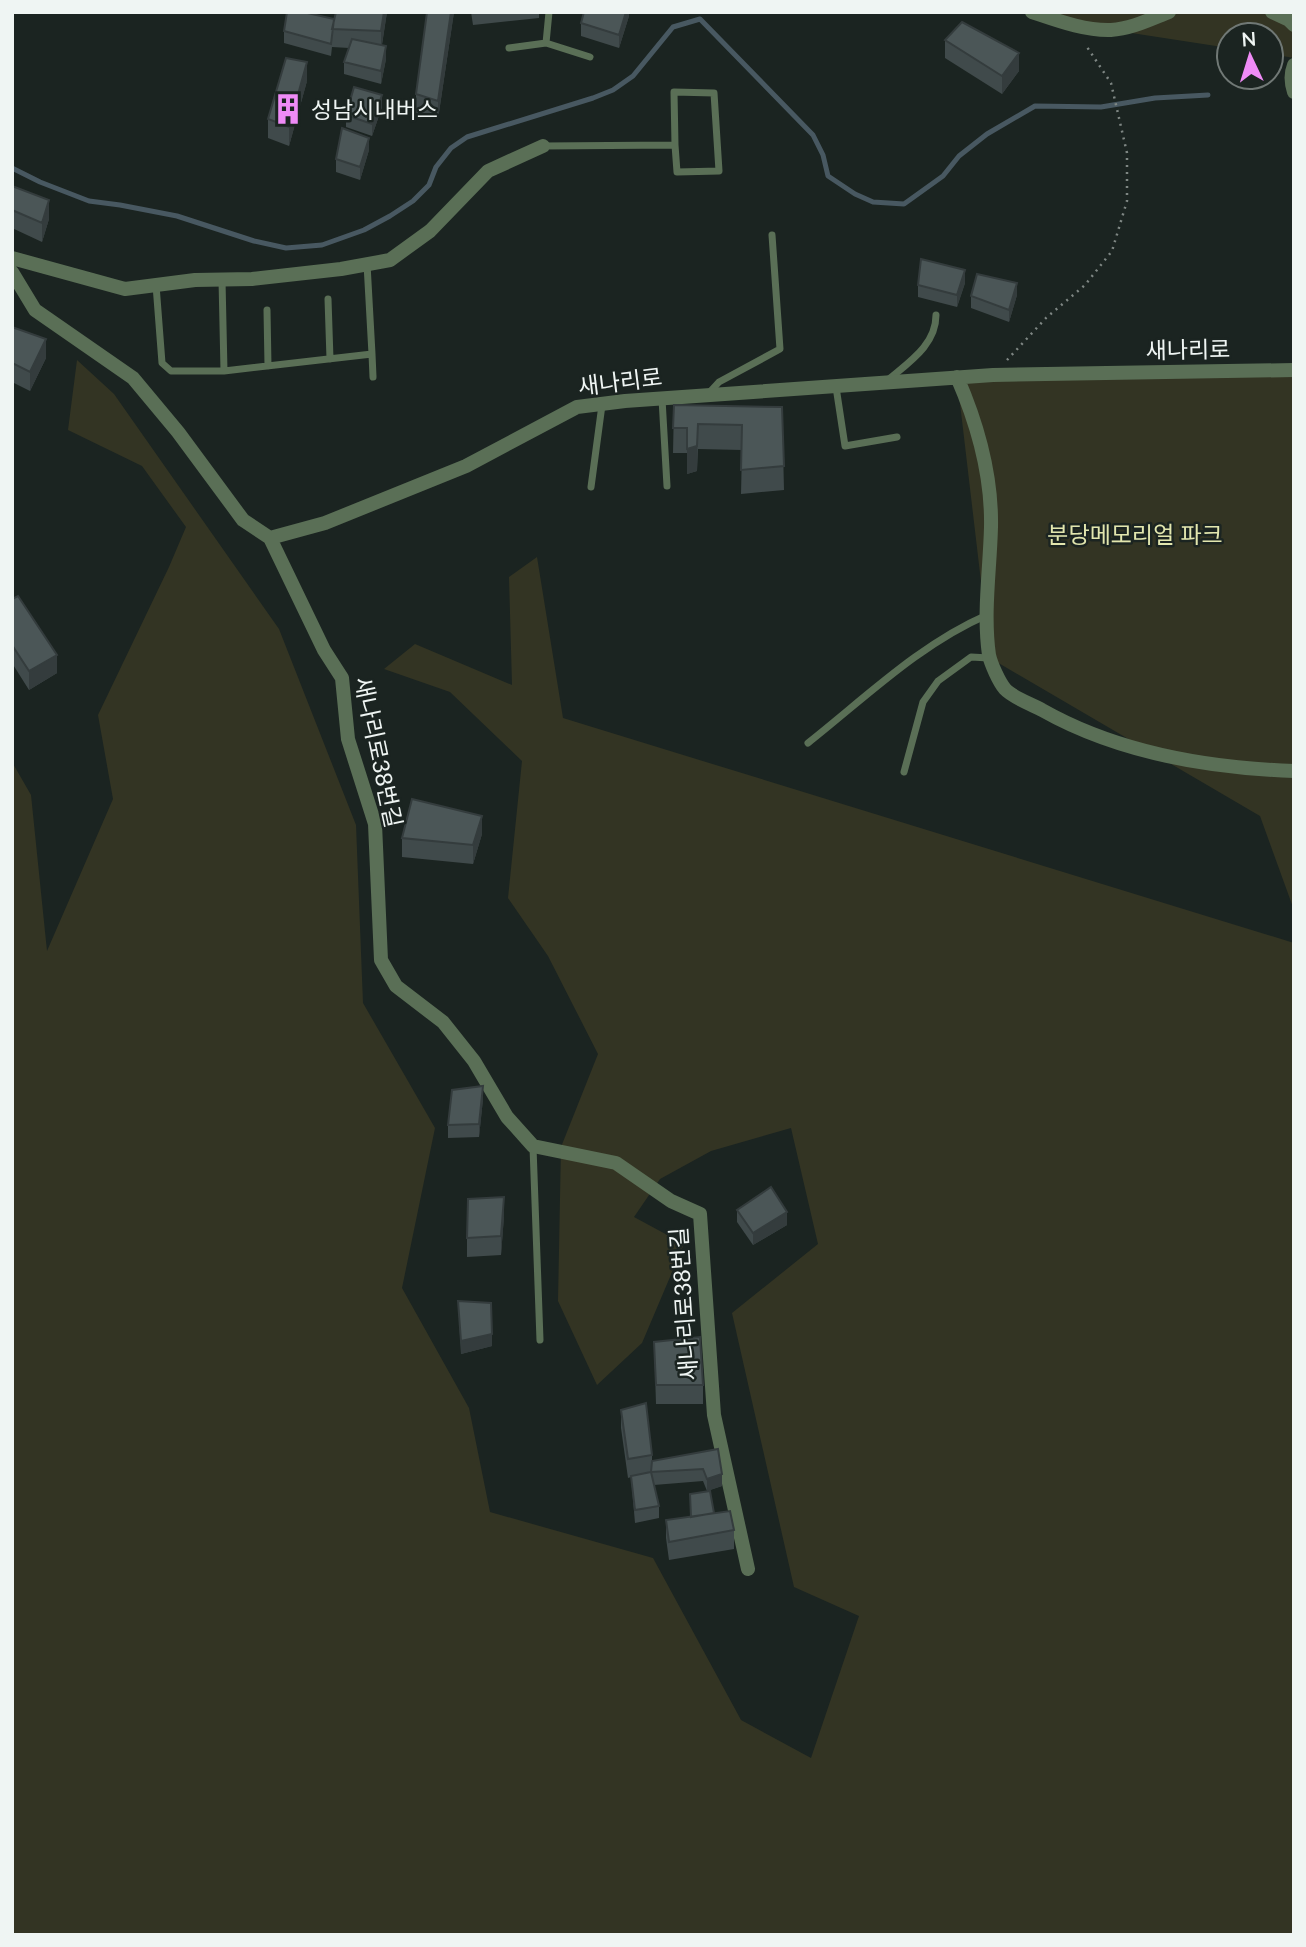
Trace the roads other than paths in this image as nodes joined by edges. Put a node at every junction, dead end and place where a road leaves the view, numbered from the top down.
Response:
1 (549, 12) edge
2 (1032, 12) edge
3 (1169, 12) edge
4 (1272, 12) edge
5 (1294, 25) edge
6 (546, 43) junction
7 (509, 48) dead end
8 (590, 57) dead end
9 (1294, 65) edge
10 (1294, 92) edge
11 (674, 145) junction
12 (544, 146) joint
13 (772, 235) dead end
14 (12, 258) edge
15 (367, 264) junction
16 (13, 279) edge
17 (222, 279) junction
18 (156, 285) junction
19 (328, 299) dead end
20 (267, 310) dead end
21 (936, 315) dead end
22 (373, 354) junction
23 (330, 359) junction
24 (268, 366) junction
25 (1294, 370) edge
26 (224, 371) junction
27 (373, 377) dead end
28 (957, 377) junction
29 (884, 383) junction
30 (836, 386) junction
31 (708, 395) junction
32 (662, 398) junction
33 (602, 404) junction
34 (897, 438) dead end
35 (667, 486) dead end
36 (591, 487) dead end
37 (270, 538) junction
38 (987, 615) junction
39 (989, 657) junction
40 (808, 743) dead end
41 (1294, 771) edge
42 (904, 772) dead end
43 (533, 1146) junction
44 (540, 1340) dead end
45 (748, 1569) dead end

1 - 6 lane
2 - 3 street
4 - 5 street
6 - 7 lane
6 - 8 lane
9 - 10 street
11 - 11 lane
11 - 12 lane
12 - 15 street
13 - 31 lane
14 - 18 street
15 - 17 street
15 - 22 lane
16 - 37 street
17 - 18 street
17 - 26 lane
18 - 26 lane
19 - 23 lane
20 - 24 lane
21 - 29 lane
22 - 23 lane
22 - 27 lane
23 - 24 lane
24 - 26 lane
25 - 28 street, 새나리로
28 - 29 street, 새나리로
28 - 38 street
29 - 30 street, 새나리로
30 - 31 street, 새나리로
30 - 34 lane
31 - 32 street, 새나리로
32 - 33 street, 새나리로
32 - 35 lane
33 - 36 lane
33 - 37 street, 새나리로
37 - 43 street, 새나리로38번길
38 - 39 street
38 - 40 lane
39 - 41 street
39 - 42 lane
43 - 44 lane
43 - 45 street, 새나리로38번길

